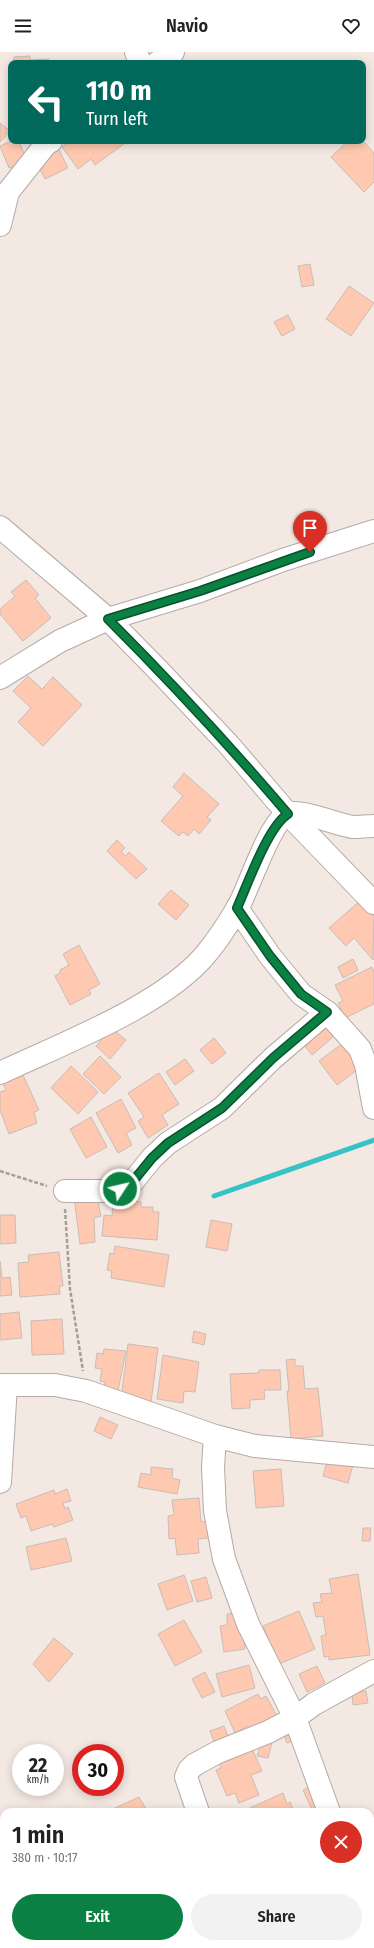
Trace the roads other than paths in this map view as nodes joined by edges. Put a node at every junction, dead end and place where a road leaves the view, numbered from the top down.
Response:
1 (173, 52) edge
2 (161, 60) edge
3 (46, 144) edge
4 (0, 225) edge
5 (0, 527) edge
6 (374, 531) edge
7 (108, 619) junction
8 (0, 678) edge
9 (288, 814) junction
10 (374, 826) edge
11 (374, 903) edge
12 (237, 908) junction
13 (327, 1012) junction
14 (0, 1073) edge
15 (374, 1108) edge
16 (65, 1191) road end
17 (3, 1385) edge
18 (215, 1436) junction
19 (374, 1457) edge
20 (0, 1482) edge
21 (374, 1671) edge
22 (295, 1718) junction
23 (196, 1808) edge
24 (328, 1808) edge

1 - 2 street
3 - 4 street
5 - 7 street
6 - 7 street
7 - 8 street
7 - 9 street
9 - 10 street
9 - 11 street
9 - 12 street
12 - 13 street
12 - 14 street
13 - 15 street
13 - 16 street
17 - 18 street
17 - 20 street
18 - 19 street
18 - 22 street
21 - 22 street
22 - 23 street
22 - 24 street

